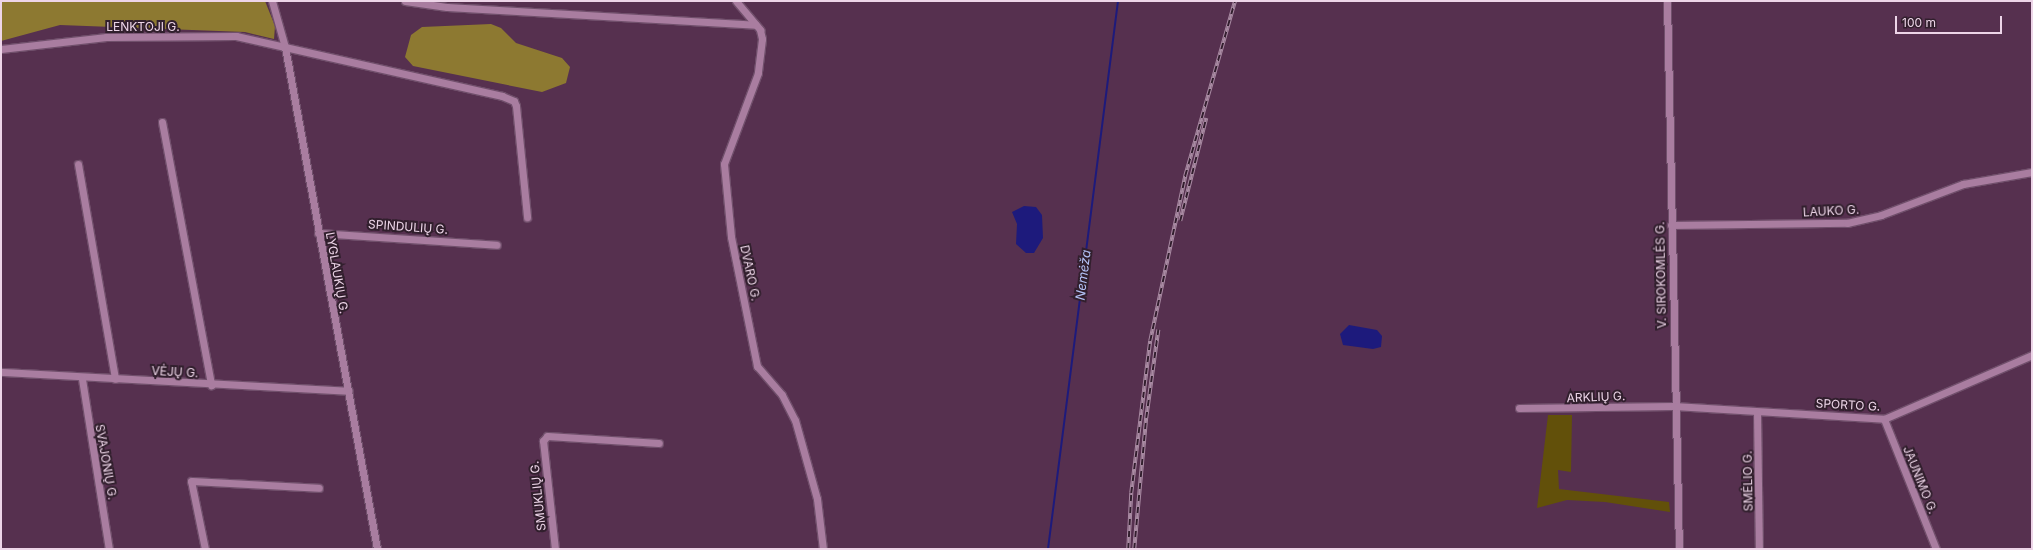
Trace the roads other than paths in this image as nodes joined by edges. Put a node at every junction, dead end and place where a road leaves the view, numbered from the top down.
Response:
1 (272, 1) edge
2 (405, 1) edge
3 (736, 1) edge
4 (1667, 1) edge
5 (755, 25) junction
6 (285, 47) junction
7 (1, 50) edge
8 (162, 122) dead end
9 (78, 164) dead end
10 (2032, 172) edge
11 (527, 217) dead end
12 (1671, 225) junction
13 (318, 233) junction
14 (497, 245) dead end
15 (2032, 355) edge
16 (1, 372) edge
17 (82, 379) junction
18 (115, 379) junction
19 (212, 385) junction
20 (348, 391) junction
21 (1674, 406) junction
22 (1519, 408) dead end
23 (1758, 412) junction
24 (1884, 419) junction
25 (659, 443) dead end
26 (319, 488) dead end
27 (109, 549) edge
28 (205, 549) edge
29 (377, 549) edge
30 (555, 549) edge
31 (823, 549) edge
32 (1679, 549) edge
33 (1759, 549) edge
34 (1936, 549) edge

1 - 6 street, LYGLAUKIŲ G.
2 - 5 street
3 - 5 street, DVARO G.
4 - 12 street, V. SIROKOMLĖS G.
5 - 31 street, DVARO G.
6 - 7 street, LENKTOJI G.
6 - 11 street, LENKTOJI G.
6 - 13 street, LYGLAUKIŲ G.
8 - 19 street
9 - 18 street
10 - 12 street, LAUKO G.
12 - 21 street, V. SIROKOMLĖS G.
13 - 14 street, SPINDULIŲ G.
13 - 20 street, LYGLAUKIŲ G.
15 - 24 street, SPORTO G.
16 - 17 street, VĖJŲ G.
17 - 18 street, VĖJŲ G.
17 - 27 street, SVAJONIŲ G.
18 - 19 street, VĖJŲ G.
19 - 20 street, VĖJŲ G.
20 - 29 street, LYGLAUKIŲ G.
21 - 22 street, ARKLIŲ G.
21 - 23 street, SPORTO G.
21 - 32 street, V. SIROKOMLĖS G.
23 - 24 street, SPORTO G.
23 - 33 street, SMĖLIO G.
24 - 34 street, JAUNIMO G.
25 - 30 street, SMUKLIŲ G.
26 - 28 street

